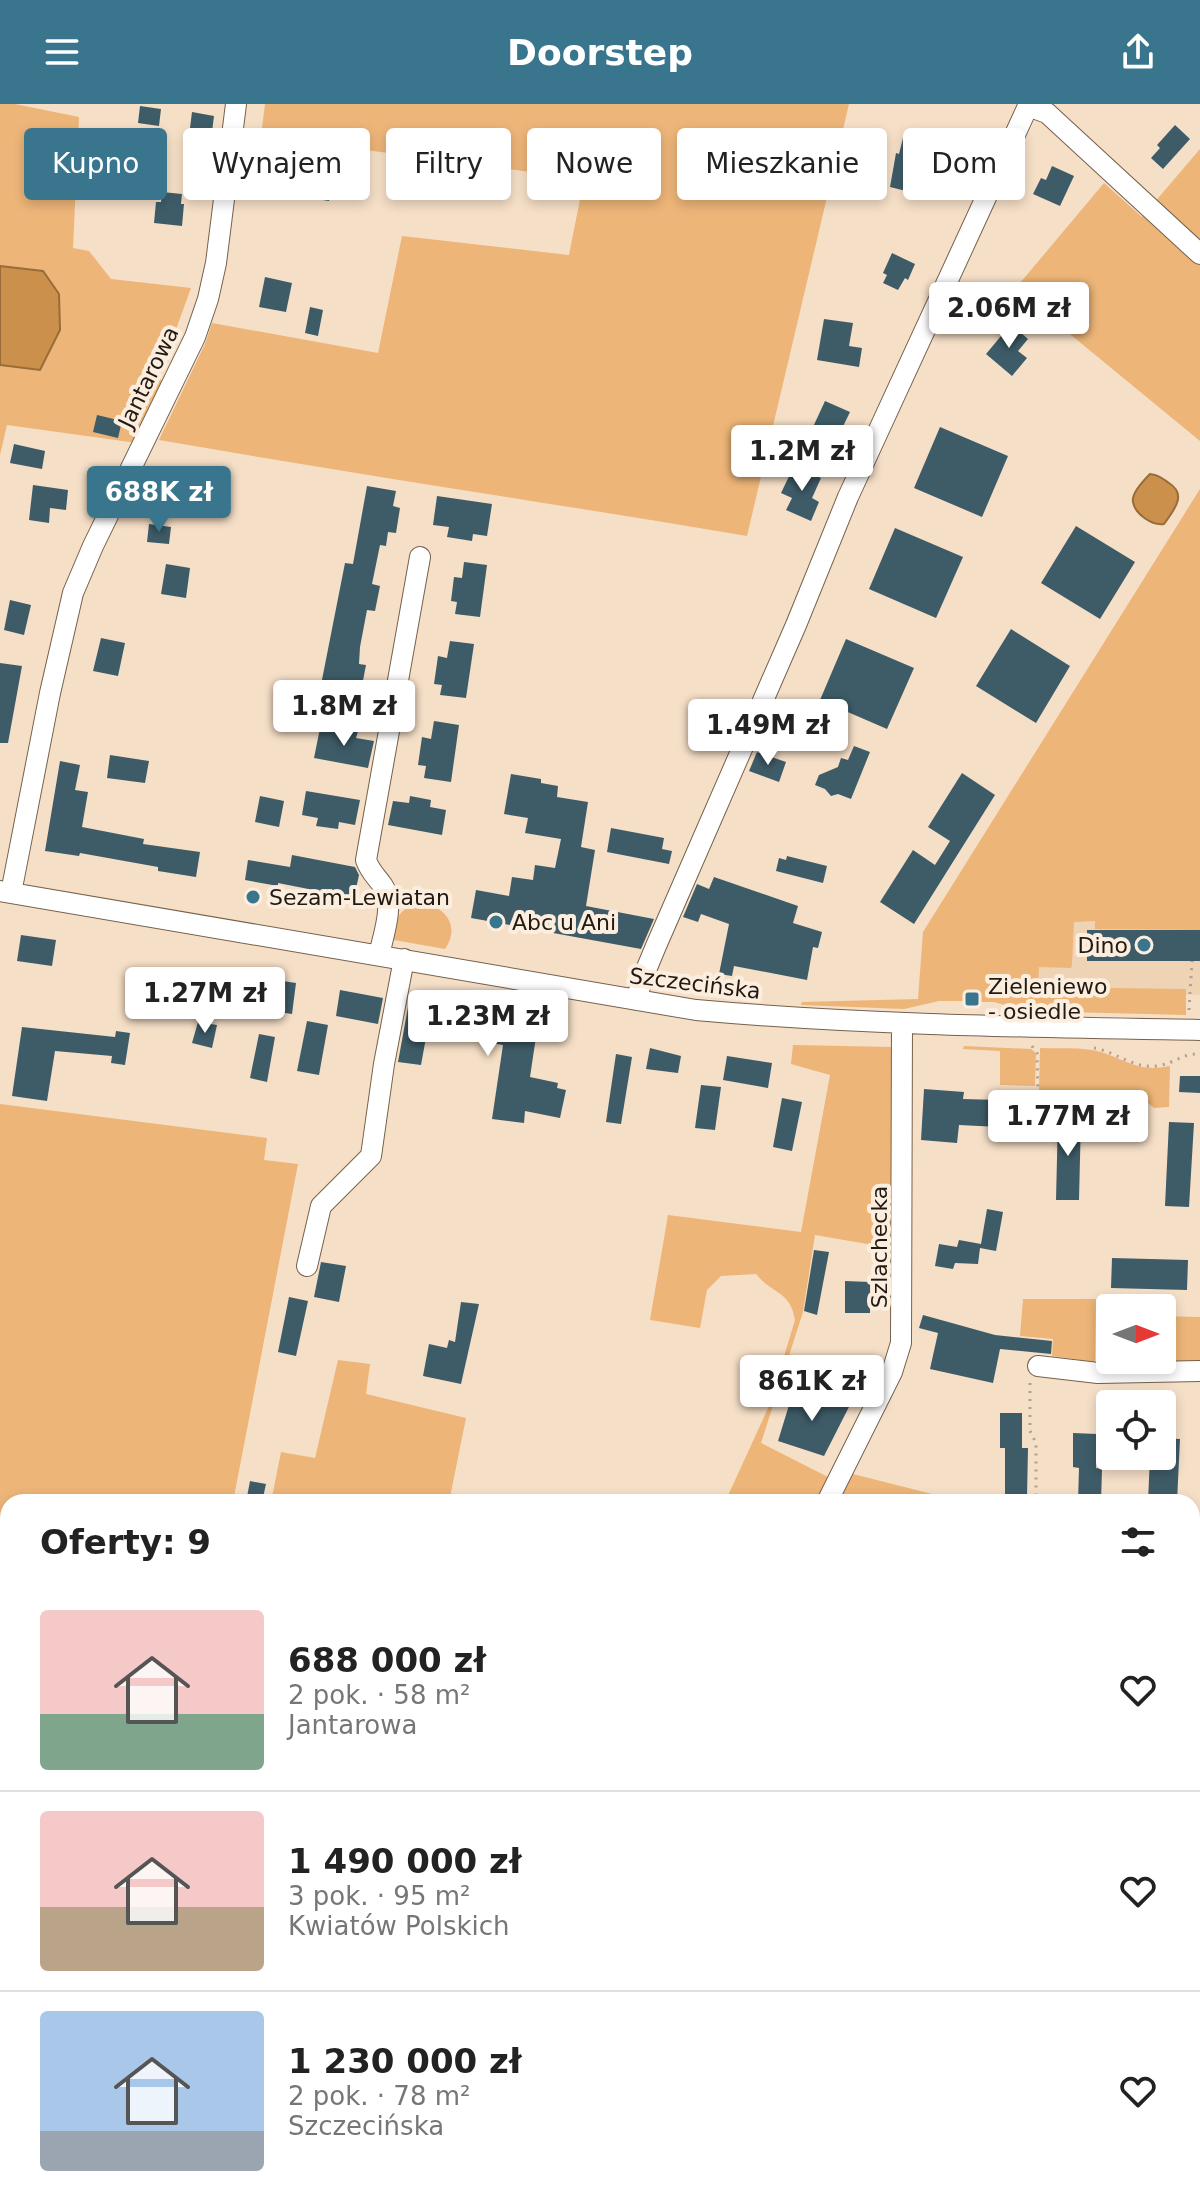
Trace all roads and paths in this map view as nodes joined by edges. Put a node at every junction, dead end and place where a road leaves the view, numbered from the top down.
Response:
1 (236, 104) edge
2 (1029, 105) edge
3 (1200, 254) edge
4 (420, 557) dead end
5 (6, 892) edge
6 (379, 955) junction
7 (404, 959) junction
8 (1192, 961) dead end
9 (637, 1000) junction
10 (902, 1023) junction
11 (1194, 1024) edge
12 (1030, 1043) dead end
13 (1104, 1050) dead end
14 (1200, 1054) edge
15 (1105, 1117) dead end
16 (307, 1266) dead end
17 (1038, 1366) joint
18 (1200, 1371) edge
19 (831, 1494) edge
20 (1036, 1494) dead end

1 - 5 street, Jantarowa
2 - 3 street
2 - 9 street
4 - 6 street
5 - 6 street, Szczecińska
6 - 7 street, Szczecińska
7 - 9 street, Szczecińska
7 - 16 street
8 - 11 path
9 - 10 street, Szczecińska
10 - 11 street, Szczecińska
10 - 19 street, Szlachecka
12 - 15 path
13 - 14 path
17 - 18 street
17 - 20 path

